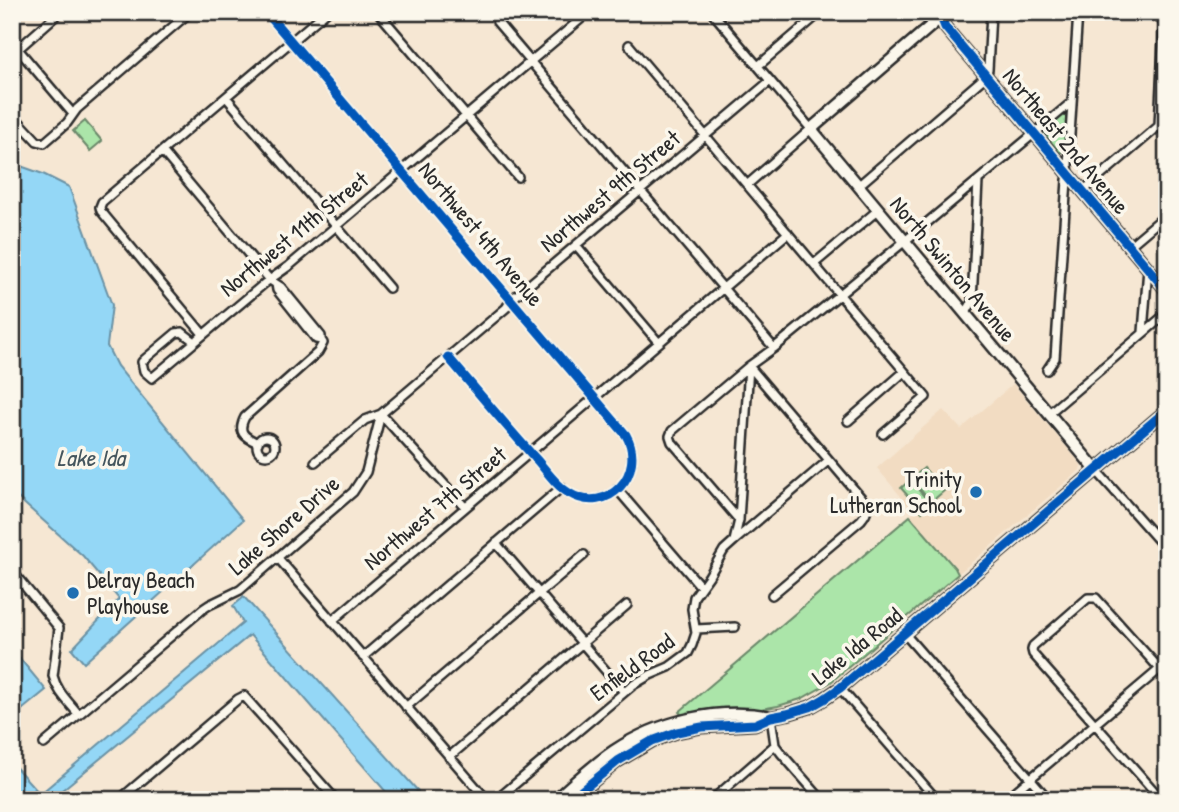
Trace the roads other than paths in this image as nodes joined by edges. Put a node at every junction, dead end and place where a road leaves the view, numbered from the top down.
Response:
1 (60, 12) edge
2 (190, 12) edge
3 (266, 12) edge
4 (326, 12) edge
5 (378, 12) edge
6 (712, 12) edge
7 (821, 12) edge
8 (991, 12) edge
9 (1078, 12) edge
10 (1157, 12) edge
11 (588, 13) edge
12 (945, 13) edge
13 (497, 22) dead end
14 (1165, 26) edge
15 (291, 42) junction
16 (629, 45) dead end
17 (15, 46) edge
18 (531, 61) junction
19 (758, 66) junction
20 (986, 76) junction
21 (770, 81) junction
22 (226, 97) junction
23 (1072, 102) junction
24 (12, 114) edge
25 (73, 114) junction
26 (466, 116) junction
27 (1167, 119) edge
28 (1159, 125) junction
29 (811, 129) junction
30 (1035, 134) junction
31 (705, 136) junction
32 (162, 152) junction
33 (402, 170) junction
34 (1069, 174) junction
35 (518, 177) dead end
36 (978, 181) junction
37 (747, 185) junction
38 (858, 186) junction
39 (641, 191) junction
40 (1083, 191) junction
41 (878, 210) junction
42 (1167, 214) edge
43 (336, 226) junction
44 (788, 233) junction
45 (905, 241) junction
46 (576, 246) junction
47 (1130, 247) junction
48 (814, 264) junction
49 (1148, 268) junction
50 (273, 282) junction
51 (389, 288) dead end
52 (723, 288) junction
53 (1167, 291) edge
54 (839, 294) junction
55 (512, 300) junction
56 (966, 313) junction
57 (1167, 313) edge
58 (1143, 333) junction
59 (203, 334) junction
60 (195, 342) junction
61 (659, 343) junction
62 (774, 348) junction
63 (448, 357) junction
64 (749, 366) junction
65 (1047, 370) dead end
66 (904, 372) junction
67 (594, 398) junction
68 (381, 414) junction
69 (1048, 414) junction
70 (1165, 415) edge
71 (848, 421) dead end
72 (883, 434) dead end
73 (258, 443) dead end
74 (530, 452) junction
75 (830, 460) junction
76 (315, 462) dead end
77 (1096, 470) junction
78 (562, 487) junction
79 (617, 489) junction
80 (465, 507) junction
81 (739, 520) junction
82 (734, 541) junction
83 (496, 543) junction
84 (1167, 550) edge
85 (584, 555) dead end
86 (278, 558) junction
87 (12, 571) edge
88 (701, 587) junction
89 (539, 593) junction
90 (772, 595) dead end
91 (627, 605) dead end
92 (332, 621) junction
93 (735, 627) dead end
94 (696, 629) junction
95 (904, 633) junction
96 (582, 644) junction
97 (363, 657) junction
98 (1167, 663) edge
99 (1160, 669) junction
100 (1167, 677) edge
101 (840, 688) junction
102 (624, 692) junction
103 (406, 707) junction
104 (79, 715) junction
105 (771, 717) junction
106 (1096, 723) junction
107 (44, 744) dead end
108 (775, 745) junction
109 (449, 757) junction
110 (602, 766) junction
111 (1031, 778) junction
112 (119, 800) edge
113 (336, 800) edge
114 (487, 800) edge
115 (496, 800) edge
116 (555, 800) edge
117 (570, 800) edge
118 (713, 800) edge
119 (822, 800) edge
120 (937, 800) edge
121 (1005, 800) edge
122 (1049, 800) edge
123 (1162, 800) edge

1 - 17 street
2 - 25 street
3 - 15 street, Northwest 4th Avenue
4 - 15 street
5 - 26 street
6 - 19 street, North Swinton Avenue
7 - 19 street
8 - 20 street
9 - 23 street
10 - 14 street
11 - 18 street, Northwest 11th Street
12 - 20 street, Northeast 2nd Avenue
12 - 29 street
13 - 18 street
14 - 28 street
15 - 22 street
15 - 33 street, Northwest 4th Avenue
16 - 31 street
17 - 25 street
18 - 26 street, Northwest 11th Street
18 - 39 street
19 - 21 street, North Swinton Avenue
20 - 30 street, Northeast 2nd Avenue
20 - 38 street
21 - 29 street, North Swinton Avenue
21 - 31 street, Northwest 9th Street
22 - 32 street
22 - 43 street
23 - 30 street
23 - 34 street
24 - 25 street
26 - 33 street, Northwest 11th Street
26 - 35 street
27 - 28 street
28 - 40 street
29 - 37 street
29 - 38 street, North Swinton Avenue
30 - 34 street, Northeast 2nd Avenue
30 - 36 street
31 - 37 street
31 - 39 street, Northwest 9th Street
32 - 50 street
32 - 59 street
33 - 43 street, Northwest 11th Street
33 - 55 street, Northwest 4th Avenue
34 - 40 street, Northeast 2nd Avenue
34 - 65 street
36 - 45 street
36 - 56 street
37 - 44 street
38 - 41 street, North Swinton Avenue
39 - 46 street, Northwest 9th Street
39 - 52 street
40 - 47 street, Northeast 2nd Avenue
41 - 45 street, North Swinton Avenue
41 - 48 street
42 - 47 street
43 - 50 street, Northwest 11th Street
43 - 51 street
44 - 48 street
44 - 52 street, Northwest 7th Street
45 - 54 street
45 - 56 street, North Swinton Avenue
46 - 55 street, Northwest 9th Street
46 - 61 street
47 - 49 street, Northeast 2nd Avenue
48 - 54 street
49 - 53 street, Northeast 2nd Avenue
49 - 58 street
50 - 59 street, Northwest 11th Street
50 - 73 street
52 - 61 street, Northwest 7th Street
52 - 62 street
54 - 62 street
54 - 66 street
55 - 63 street, Northwest 9th Street
55 - 67 street, Northwest 4th Avenue
56 - 69 street, North Swinton Avenue
57 - 58 street
58 - 69 street
59 - 60 street, Northwest 11th Street
60 - 60 street, Northwest 11th Street
61 - 67 street, Northwest 7th Street
62 - 64 street
63 - 68 street, Northwest 9th Street
63 - 74 street
64 - 75 street
64 - 81 street, Enfield Road
64 - 81 street
66 - 71 street
66 - 72 street
67 - 74 street, Northwest 7th Street
67 - 79 street, Northwest 4th Avenue
68 - 76 street, Northwest 9th Street
68 - 80 street
68 - 86 street, Lake Shore Drive
69 - 77 street, North Swinton Avenue
70 - 77 street, Lake Ida Road
74 - 78 street
74 - 80 street, Northwest 7th Street
75 - 82 street
75 - 90 street
77 - 84 street, North Swinton Avenue
77 - 95 street, Lake Ida Road
78 - 79 street
78 - 83 street
79 - 88 street
80 - 92 street, Northwest 7th Street
81 - 82 street, Enfield Road
82 - 88 street, Enfield Road
83 - 89 street
83 - 97 street
85 - 89 street
86 - 92 street
86 - 104 street, Lake Shore Drive
87 - 104 street
88 - 94 street, Enfield Road
89 - 96 street
89 - 103 street
91 - 96 street
92 - 97 street
93 - 94 street
94 - 102 street, Enfield Road
95 - 101 street, Lake Ida Road
95 - 111 street
96 - 102 street
96 - 109 street
97 - 103 street
98 - 99 street
99 - 100 street
99 - 106 street
99 - 106 street
101 - 105 street, Lake Ida Road
101 - 120 street
102 - 115 street, Enfield Road
103 - 109 street
104 - 107 street, Lake Shore Drive
105 - 108 street
105 - 110 street, Lake Ida Road
106 - 111 street
106 - 123 street
108 - 118 street
108 - 119 street
109 - 114 street
110 - 116 street, Lake Ida Road
110 - 117 street, Lake Ida Road
111 - 121 street
111 - 122 street
112 - 113 street

